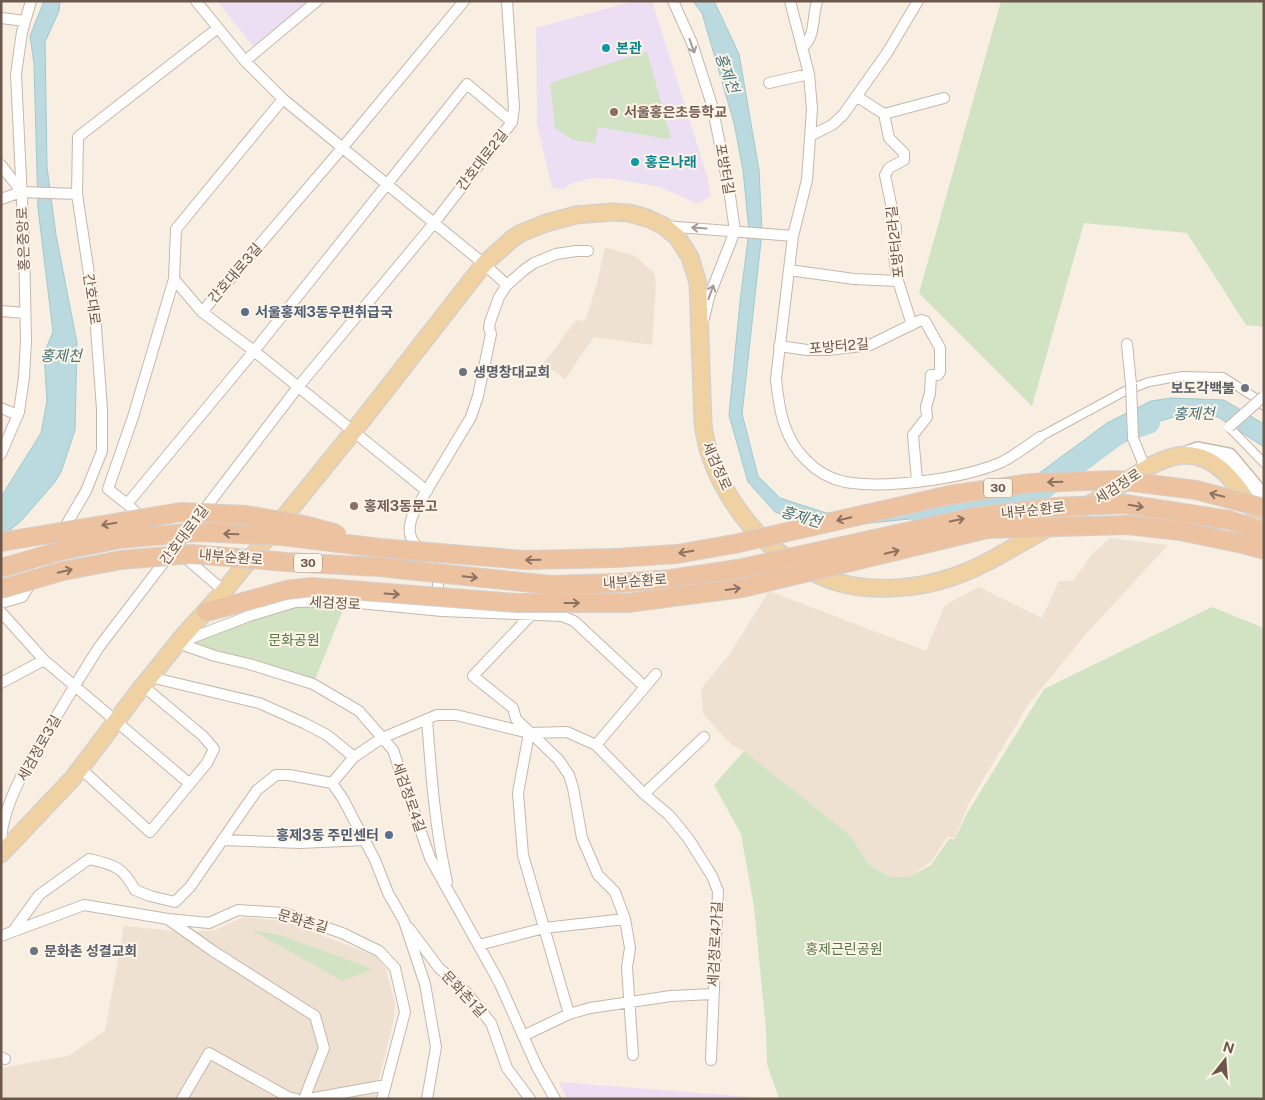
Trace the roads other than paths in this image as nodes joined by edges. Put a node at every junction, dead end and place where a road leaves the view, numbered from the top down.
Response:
1 (31, 1) edge
2 (196, 1) edge
3 (317, 1) edge
4 (464, 1) edge
5 (507, 1) edge
6 (673, 1) edge
7 (790, 1) edge
8 (817, 1) edge
9 (918, 1) edge
10 (1, 18) edge
11 (25, 21) junction
12 (218, 28) junction
13 (802, 48) junction
14 (245, 61) junction
15 (809, 74) junction
16 (768, 83) dead end
17 (856, 96) junction
18 (944, 98) dead end
19 (283, 99) junction
20 (884, 114) junction
21 (512, 122) junction
22 (810, 136) junction
23 (343, 147) junction
24 (1, 165) edge
25 (387, 184) junction
26 (21, 192) junction
27 (77, 194) junction
28 (1, 199) edge
29 (434, 223) junction
30 (664, 226) junction
31 (736, 231) junction
32 (793, 236) junction
33 (588, 251) dead end
34 (484, 264) junction
35 (789, 270) junction
36 (174, 279) junction
37 (898, 281) junction
38 (507, 285) junction
39 (1, 311) edge
40 (202, 312) junction
41 (25, 313) junction
42 (912, 324) junction
43 (700, 339) junction
44 (1127, 344) dead end
45 (779, 346) junction
46 (254, 351) junction
47 (298, 387) junction
48 (1264, 396) edge
49 (1264, 406) edge
50 (1, 408) edge
51 (18, 415) junction
52 (1229, 427) joint
53 (354, 432) junction
54 (1040, 437) joint
55 (1, 454) edge
56 (1185, 455) junction
57 (1264, 463) edge
58 (1145, 468) junction
59 (918, 481) junction
60 (427, 491) junction
61 (1264, 498) edge
62 (127, 504) junction
63 (1264, 508) edge
64 (1264, 525) edge
65 (1264, 532) edge
66 (1, 542) edge
67 (380, 548) junction
68 (174, 549) junction
69 (1264, 550) edge
70 (1, 568) edge
71 (1, 589) edge
72 (224, 591) junction
73 (1, 604) edge
74 (439, 611) junction
75 (1, 612) edge
76 (206, 612) junction
77 (531, 615) junction
78 (178, 643) junction
79 (44, 660) junction
80 (656, 674) dead end
81 (146, 682) junction
82 (1, 683) edge
83 (74, 686) junction
84 (645, 687) junction
85 (427, 719) junction
86 (116, 721) junction
87 (529, 733) junction
88 (704, 737) dead end
89 (382, 738) junction
90 (596, 746) junction
91 (354, 757) junction
92 (80, 768) junction
93 (332, 783) junction
94 (190, 784) junction
95 (644, 794) junction
96 (2, 832) edge
97 (223, 840) junction
98 (364, 840) junction
99 (1, 841) edge
100 (1, 854) edge
101 (449, 893) junction
102 (168, 919) junction
103 (625, 919) junction
104 (404, 921) junction
105 (544, 928) junction
106 (13, 932) junction
107 (1, 936) edge
108 (479, 945) junction
109 (713, 994) junction
110 (629, 1002) junction
111 (569, 1014) junction
112 (523, 1036) junction
113 (633, 1055) dead end
114 (710, 1060) dead end
115 (386, 1085) junction
116 (182, 1099) edge
117 (296, 1099) edge
118 (304, 1099) edge
119 (309, 1099) edge
120 (382, 1099) edge
121 (427, 1099) edge
122 (530, 1099) edge
123 (555, 1099) edge

1 - 11 street, 홍은중앙로
2 - 12 street
3 - 14 street
4 - 23 street
5 - 21 street, 간호대로2길
6 -> 31 street, 포방터길
7 - 13 street
8 - 13 street
9 - 17 street
10 - 11 street
11 - 26 street, 홍은중앙로
12 - 14 street
12 - 27 street, 간호대로
13 - 15 street
14 - 19 street
15 - 16 street
15 - 22 street
17 - 20 street
17 - 22 street
18 - 20 street
19 - 23 street
19 - 36 street
20 - 37 street, 포방터2라길
21 - 25 street
21 - 29 street, 간호대로2길
22 - 32 street
23 - 25 street
23 - 40 street, 간호대로3길
24 - 26 street
25 - 29 street
25 - 46 street
26 - 27 street
26 - 28 street
26 - 41 street, 홍은중앙로
27 - 73 street, 간호대로
29 - 34 street
29 - 47 street, 간호대로1길
31 -> 30 street
30 - 34 main road, 세검정로
30 - 43 main road, 세검정로
31 - 32 street
43 -> 31 street, 포방터길
32 - 35 street
33 - 38 street
34 - 38 street
34 - 53 main road, 세검정로
35 - 37 street
35 - 45 street
36 - 40 street, 간호대로3길
36 - 62 street
37 - 42 street, 포방터2라길
38 - 60 street
39 - 41 street
40 - 46 street
41 - 51 street, 홍은중앙로
42 - 45 street, 포방터2길
42 - 59 street
43 - 58 main road, 세검정로
44 - 58 street, bridge
45 - 59 street
46 - 47 street
46 - 62 street
47 - 53 street
47 - 68 street, 간호대로1길
48 - 52 street, bridge
49 - 54 street
50 - 51 street
51 - 55 street, 홍은중앙로
52 - 57 street
53 - 60 street
53 - 72 main road, 세검정로
54 - 59 street
56 - 58 main road, 세검정로
56 - 61 main road
56 - 64 main road, 세검정로
60 - 74 street
62 - 68 street
63 -> 67 highway, 내부순환로 / 30, bridge
71 -> 65 highway, 내부순환로 / 30, bridge
67 -> 66 highway, bridge
67 -> 70 highway, 내부순환로 / 30, bridge
68 - 72 street
68 - 83 street, 간호대로1길
76 -> 69 highway, bridge
72 - 76 main road, 세검정로
74 - 77 street, 세검정로
74 - 78 street, 세검정로
75 - 79 street
76 - 78 main road, 세검정로
77 - 84 street, 세검정로
77 - 87 street
78 - 81 main road, 세검정로
78 - 89 street, 세검정로4길
79 - 82 street
79 - 83 street
80 - 84 street
81 - 86 main road, 세검정로
81 - 91 street
81 - 94 street
83 - 86 street
83 - 96 street, 세검정로3길
84 - 90 street
85 - 87 street, 세검정로4가길
85 - 89 street, 세검정로4가길
85 - 101 street
86 - 92 main road, 세검정로
86 - 94 street
87 - 90 street, 세검정로4가길
87 - 103 street
87 - 105 street
88 - 95 street
89 - 91 street
89 - 101 street, 세검정로4길
90 - 95 street, 세검정로4가길
91 - 93 street
92 - 94 street
92 - 100 main road, 세검정로
93 - 97 street
93 - 98 street
95 - 109 street, 세검정로4가길
96 - 99 street, 세검정로3길
97 - 98 street
97 - 106 street
98 - 104 street
101 - 108 street, 세검정로4길
102 - 106 street, 문화촌길
102 - 115 street, 문화촌길
102 - 118 street
103 - 105 street
103 - 110 street
104 - 121 street
104 - 122 street, 문화촌1길
105 - 108 street
105 - 111 street
106 - 107 street, 문화촌길
108 - 112 street, 세검정로4길
109 - 110 street
109 - 114 street, 세검정로4가길
110 - 111 street
110 - 113 street
111 - 112 street
112 - 123 street, 세검정로4길
115 - 119 street
115 - 120 street, 문화촌길
116 - 117 street

